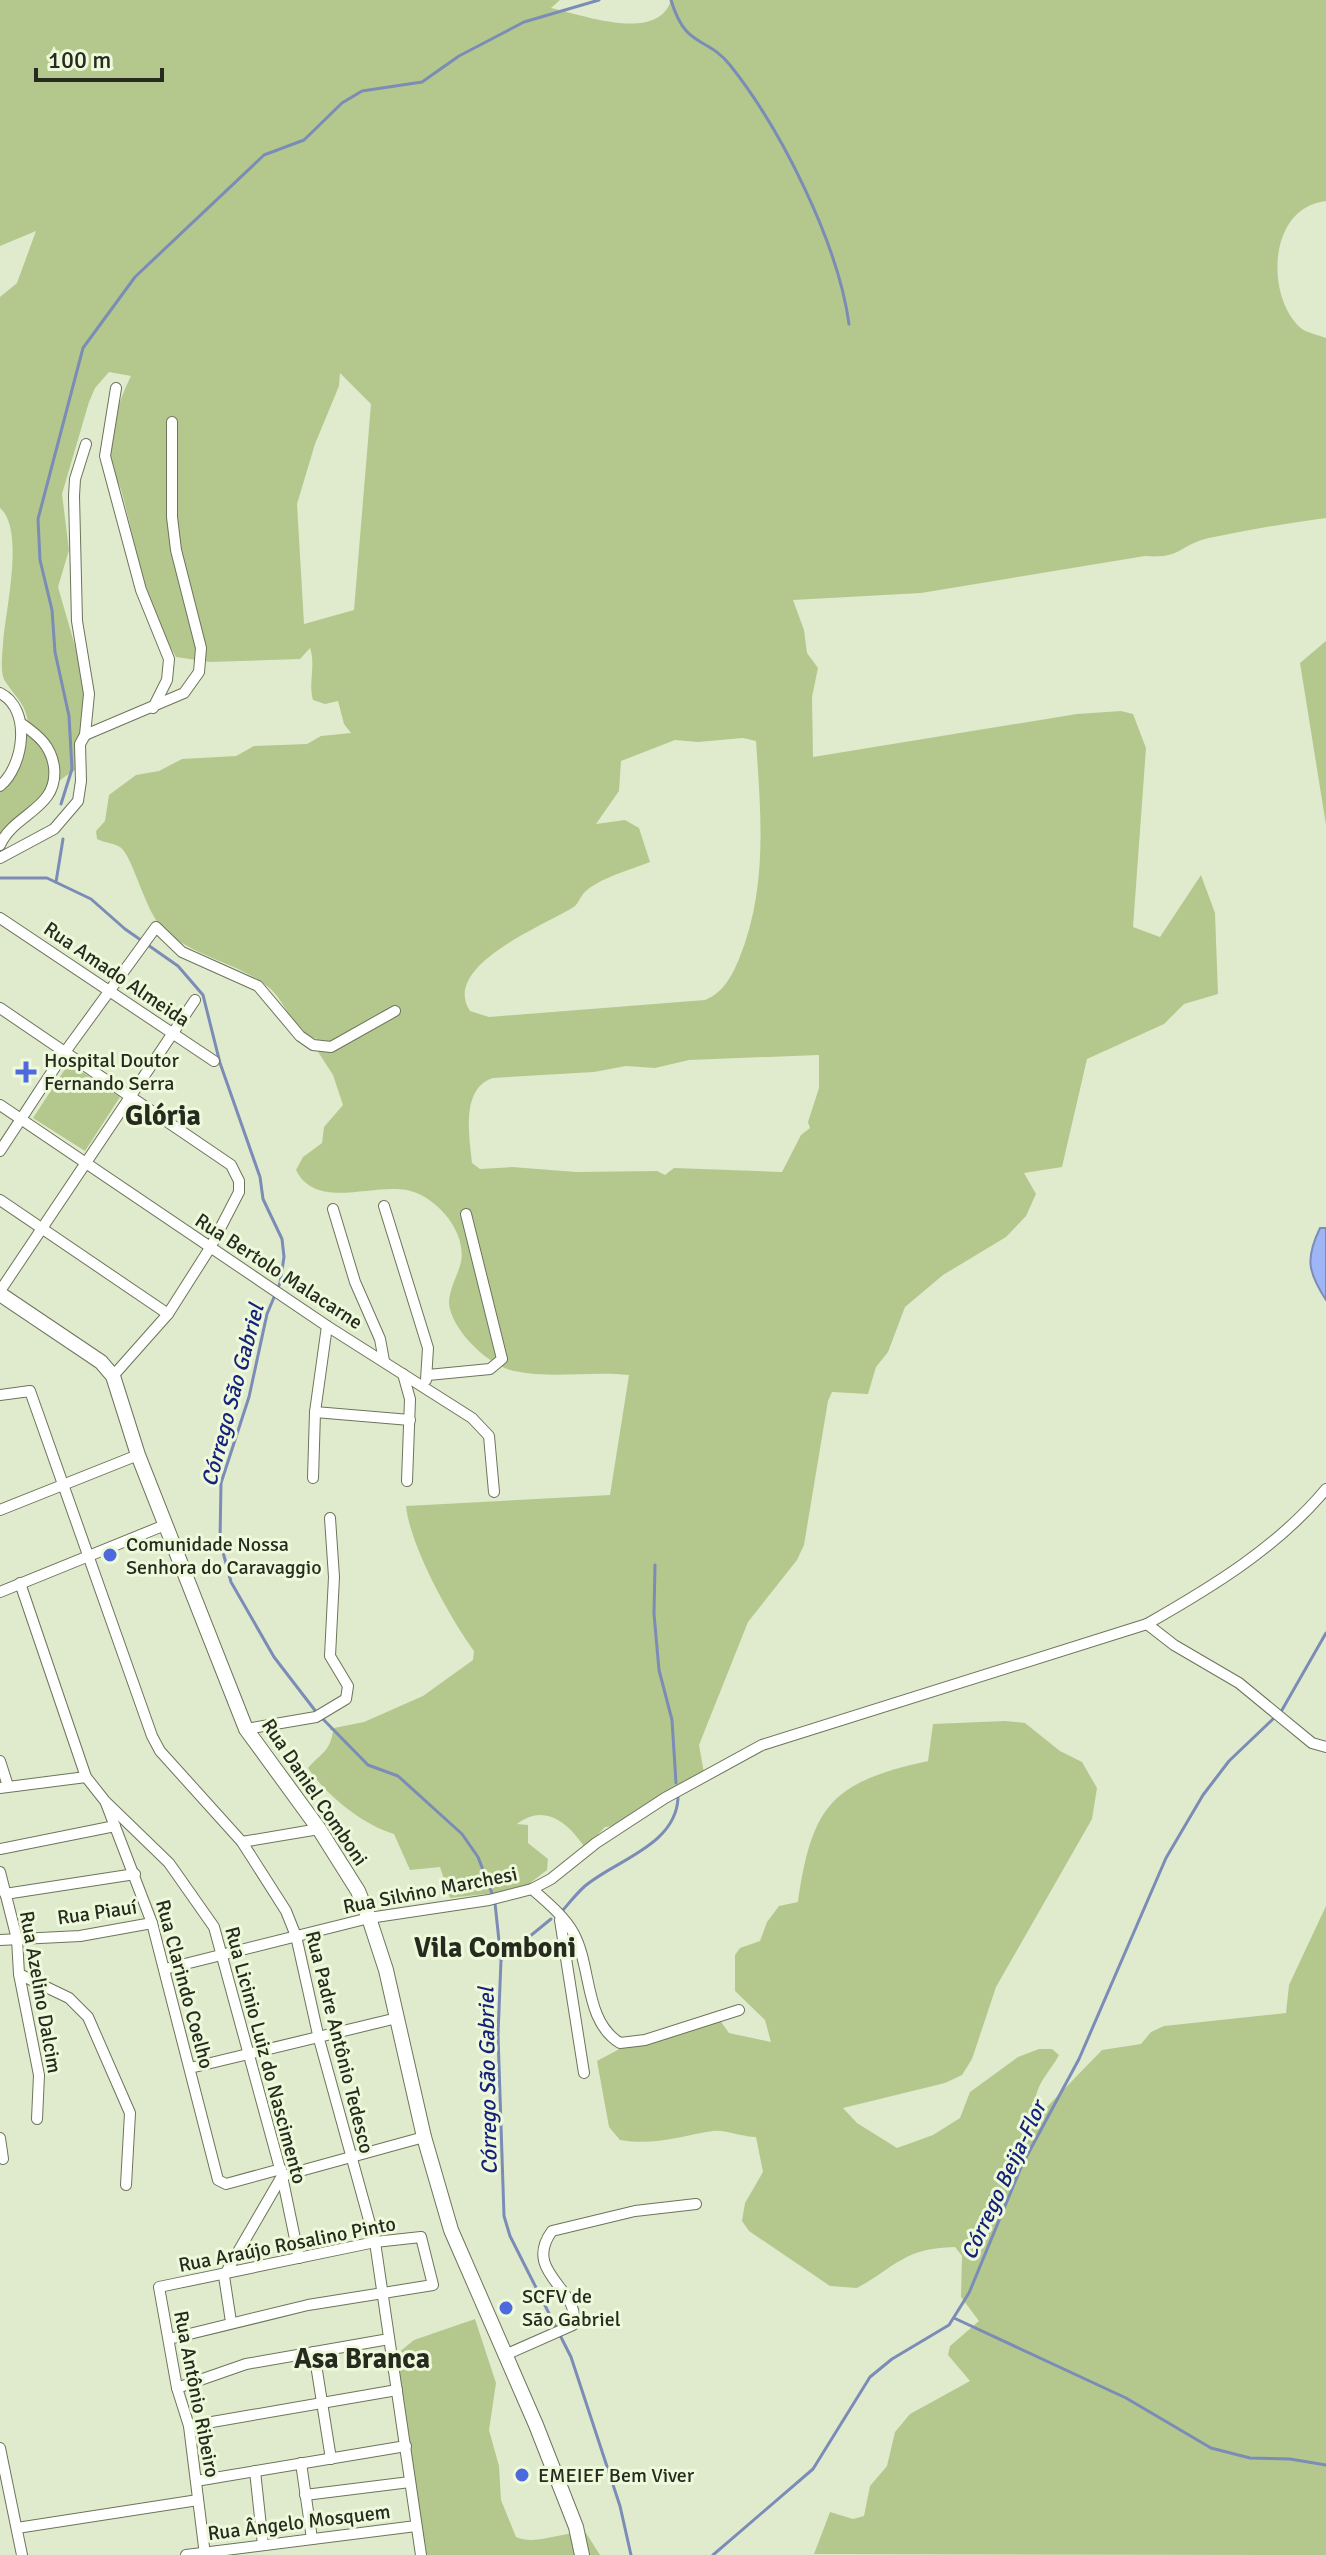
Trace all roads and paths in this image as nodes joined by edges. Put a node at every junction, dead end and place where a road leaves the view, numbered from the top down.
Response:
1 (116, 388) dead end
2 (172, 422) dead end
3 (86, 444) dead end
4 (0, 693) edge
5 (153, 708) junction
6 (22, 724) junction
7 (85, 735) junction
8 (0, 786) edge
9 (0, 845) edge
10 (0, 858) edge
11 (0, 918) edge
12 (109, 991) junction
13 (195, 1000) dead end
14 (0, 1008) edge
15 (395, 1011) dead end
16 (173, 1034) junction
17 (65, 1052) junction
18 (214, 1061) dead end
19 (131, 1095) junction
20 (0, 1105) edge
21 (21, 1119) junction
22 (0, 1151) edge
23 (85, 1163) junction
24 (0, 1200) edge
25 (384, 1206) dead end
26 (333, 1209) dead end
27 (466, 1214) dead end
28 (43, 1228) junction
29 (210, 1248) junction
30 (0, 1292) edge
31 (168, 1314) junction
32 (327, 1326) junction
33 (384, 1361) junction
34 (403, 1374) junction
35 (113, 1376) junction
36 (426, 1380) junction
37 (0, 1395) edge
38 (315, 1412) junction
39 (410, 1420) junction
40 (138, 1455) junction
41 (313, 1478) dead end
42 (407, 1481) dead end
43 (64, 1482) junction
44 (1326, 1489) edge
45 (494, 1492) dead end
46 (0, 1510) edge
47 (330, 1518) dead end
48 (165, 1525) junction
49 (87, 1555) junction
50 (20, 1583) junction
51 (0, 1592) edge
52 (1147, 1624) junction
53 (246, 1729) junction
54 (1326, 1747) edge
55 (0, 1761) edge
56 (86, 1777) junction
57 (4, 1787) edge
58 (105, 1801) junction
59 (115, 1826) junction
60 (319, 1829) junction
61 (242, 1842) junction
62 (0, 1849) edge
63 (0, 1872) edge
64 (135, 1874) junction
65 (532, 1889) junction
66 (5, 1894) junction
67 (369, 1918) junction
68 (560, 1920) junction
69 (152, 1923) junction
70 (296, 1936) junction
71 (17, 1939) junction
72 (0, 1940) edge
73 (223, 1955) junction
74 (165, 1969) junction
75 (19, 1974) junction
76 (739, 2010) dead end
77 (397, 2018) junction
78 (319, 2039) junction
79 (249, 2054) junction
80 (190, 2068) junction
81 (584, 2073) dead end
82 (37, 2119) dead end
83 (424, 2137) junction
84 (0, 2138) edge
85 (350, 2156) junction
86 (3, 2159) dead end
87 (281, 2173) junction
88 (126, 2185) dead end
89 (696, 2204) dead end
90 (375, 2242) junction
91 (299, 2258) junction
92 (224, 2276) junction
93 (159, 2287) joint
94 (383, 2294) junction
95 (231, 2322) junction
96 (169, 2339) junction
97 (389, 2339) junction
98 (314, 2352) junction
99 (505, 2355) junction
100 (177, 2388) junction
101 (397, 2390) junction
102 (322, 2403) junction
103 (189, 2426) junction
104 (406, 2446) junction
105 (1, 2455) edge
106 (331, 2459) junction
107 (301, 2463) junction
108 (255, 2471) junction
109 (196, 2481) junction
110 (410, 2482) junction
111 (305, 2495) junction
112 (198, 2500) junction
113 (416, 2526) junction
114 (17, 2528) junction
115 (312, 2539) junction
116 (263, 2545) junction
117 (205, 2554) edge
118 (22, 2555) edge
119 (186, 2555) edge
120 (421, 2555) edge
121 (582, 2555) edge

1 - 5 street
2 - 5 street
3 - 7 street
4 - 6 street
5 - 7 street
6 - 8 street
6 - 9 street
7 - 10 street
11 - 12 street, Rua Amado Almeida
12 - 15 street
12 - 16 street, Rua Amado Almeida
12 - 17 street
13 - 16 street
14 - 17 street
16 - 18 street, Rua Amado Almeida
16 - 19 street
17 - 19 street
17 - 21 street
19 - 23 street
19 - 29 street
20 - 21 street, Rua Bertolo Malacarne
21 - 22 street
21 - 23 street, Rua Bertolo Malacarne
23 - 28 street
23 - 29 street, Rua Bertolo Malacarne
24 - 28 street
25 - 36 street
26 - 33 street
27 - 36 street
28 - 30 street
28 - 31 street
29 - 31 street
29 - 32 street, Rua Bertolo Malacarne
30 - 35 street
31 - 35 street
32 - 33 street, Rua Bertolo Malacarne
32 - 38 street
33 - 34 street, Rua Bertolo Malacarne
34 - 36 street, Rua Bertolo Malacarne
34 - 39 street
35 - 40 street, Rua Daniel Comboni
36 - 45 street, Rua Bertolo Malacarne
37 - 43 street, Rua Padre Antônio Tedesco
38 - 39 street
38 - 41 street
39 - 42 street
40 - 43 street
40 - 48 street, Rua Daniel Comboni
43 - 46 street
43 - 49 street, Rua Padre Antônio Tedesco
44 - 52 street, Rua Silvino Marchesi
47 - 53 street
48 - 49 street
48 - 53 street, Rua Daniel Comboni
49 - 50 street
49 - 61 street, Rua Padre Antônio Tedesco
50 - 51 street
50 - 56 street, Rua Licinio Luiz do Nascimento
52 - 54 street
52 - 65 street, Rua Silvino Marchesi
53 - 60 street, Rua Daniel Comboni
55 - 57 street
56 - 57 street
56 - 58 street, Rua Licinio Luiz do Nascimento
58 - 59 street, Rua Clarindo Coelho
58 - 73 street, Rua Licinio Luiz do Nascimento
59 - 62 street
59 - 64 street, Rua Clarindo Coelho
60 - 61 street
60 - 67 street, Rua Daniel Comboni
61 - 70 street, Rua Padre Antônio Tedesco
63 - 66 street, Rua Azelino Dalcim
64 - 66 street
64 - 69 street, Rua Clarindo Coelho
65 - 67 street, Rua Silvino Marchesi
65 - 68 street
66 - 71 street, Rua Azelino Dalcim
67 - 70 street, Rua Silvino Marchesi
67 - 77 street, Rua Daniel Comboni
68 - 76 street
68 - 81 street
69 - 71 street, Rua Piauí
69 - 74 street, Rua Clarindo Coelho
70 - 73 street, Rua Silvino Marchesi
70 - 78 street, Rua Padre Antônio Tedesco
71 - 72 street, Rua Piauí
71 - 75 street, Rua Azelino Dalcim
73 - 74 street, Rua Silvino Marchesi
73 - 79 street, Rua Licinio Luiz do Nascimento
74 - 80 street, Rua Clarindo Coelho
75 - 82 street, Rua Azelino Dalcim
75 - 88 street
77 - 78 street
77 - 83 street, Rua Daniel Comboni
78 - 79 street
78 - 85 street, Rua Padre Antônio Tedesco
79 - 80 street
79 - 87 street, Rua Licinio Luiz do Nascimento
80 - 87 street, Rua Clarindo Coelho
83 - 85 street
83 - 99 street, Rua Daniel Comboni
84 - 86 street
85 - 87 street
85 - 90 street, Rua Padre Antônio Tedesco
87 - 91 street, Rua Licinio Luiz do Nascimento
87 - 92 street
89 - 99 street
90 - 91 street, Rua Araújo Rosalino Pinto
90 - 94 street, Rua Padre Antônio Tedesco
90 - 94 street, Rua Araújo Rosalino Pinto
91 - 92 street, Rua Araújo Rosalino Pinto
92 - 93 street, Rua Araújo Rosalino Pinto
92 - 95 street
93 - 96 street, Rua Antônio Ribeiro
94 - 95 street
94 - 97 street, Rua Padre Antônio Tedesco
95 - 96 street
96 - 100 street, Rua Antônio Ribeiro
97 - 98 street
97 - 101 street, Rua Padre Antônio Tedesco
98 - 100 street
98 - 102 street
99 - 121 street, Rua Daniel Comboni
100 - 103 street, Rua Antônio Ribeiro
101 - 102 street
101 - 104 street, Rua Padre Antônio Tedesco
102 - 103 street
102 - 106 street
103 - 109 street, Rua Antônio Ribeiro
104 - 106 street
104 - 110 street, Rua Padre Antônio Tedesco
105 - 114 street
106 - 107 street
107 - 108 street
107 - 111 street
108 - 109 street
108 - 116 street
109 - 112 street, Rua Antônio Ribeiro
110 - 111 street
110 - 113 street, Rua Padre Antônio Tedesco
111 - 115 street
112 - 114 street
112 - 117 street, Rua Antônio Ribeiro
113 - 115 street, Rua Ângelo Mosquem
113 - 120 street, Rua Padre Antônio Tedesco
114 - 118 street
115 - 116 street, Rua Ângelo Mosquem
116 - 117 street, Rua Ângelo Mosquem
117 - 119 street, Rua Ângelo Mosquem

